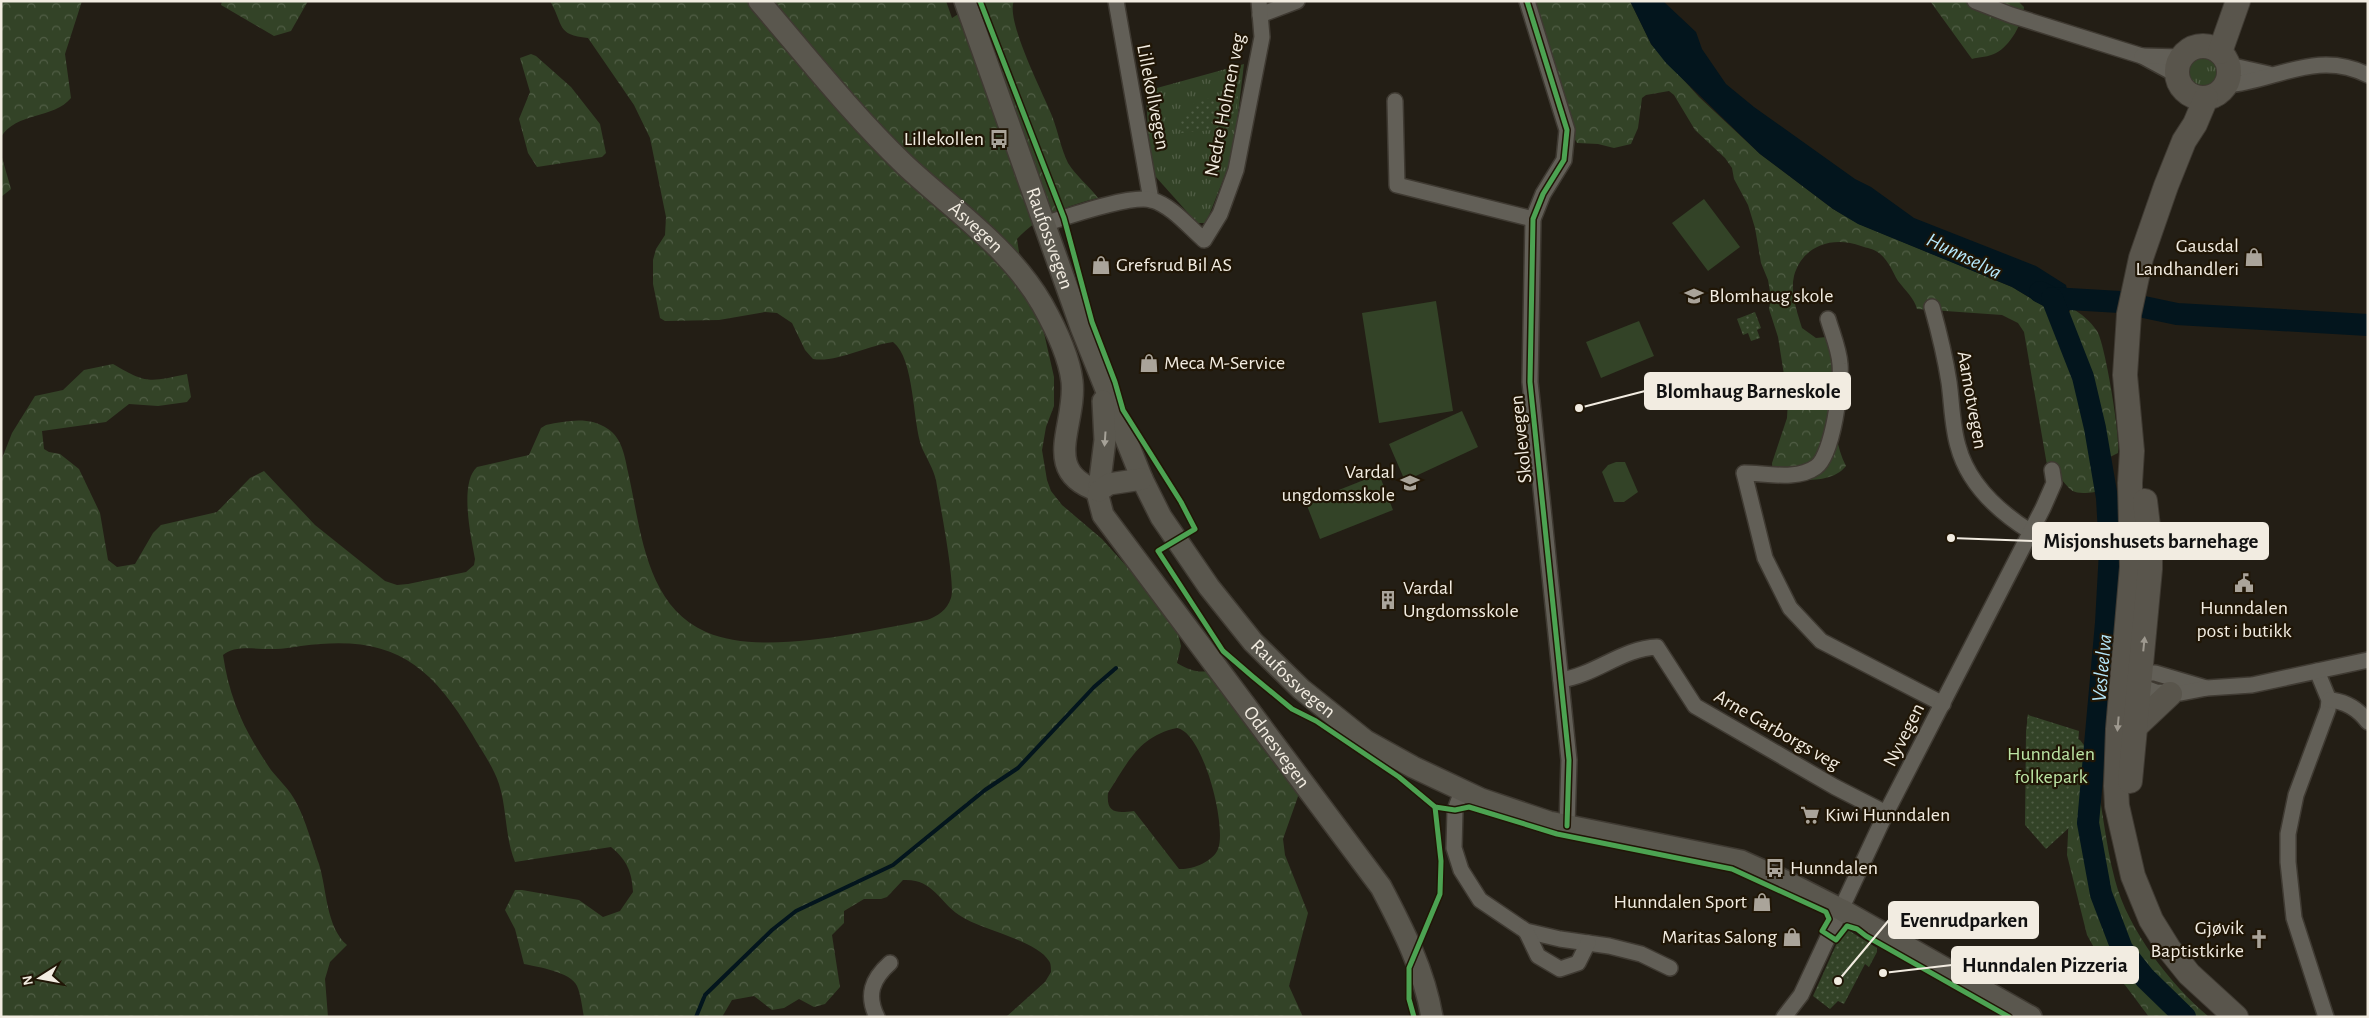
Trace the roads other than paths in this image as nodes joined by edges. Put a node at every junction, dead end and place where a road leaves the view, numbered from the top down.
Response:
1 (760, 1) edge
2 (965, 1) edge
3 (1116, 1) edge
4 (1297, 1) edge
5 (1527, 1) edge
6 (1975, 1) edge
7 (2223, 1) edge
8 (2238, 1) edge
9 (1260, 8) edge
10 (2007, 8) edge
11 (2219, 62) junction
12 (2368, 75) edge
13 (2188, 81) junction
14 (1394, 101) dead end
15 (1151, 200) junction
16 (1533, 219) junction
17 (1044, 224) junction
18 (1932, 307) dead end
19 (1828, 319) dead end
20 (1100, 373) junction
21 (1134, 459) junction
22 (2052, 470) dead end
23 (1142, 479) junction
24 (1100, 482) junction
25 (2031, 532) junction
26 (2368, 660) edge
27 (2317, 671) junction
28 (2135, 678) junction
29 (1561, 680) junction
30 (2207, 688) junction
31 (2170, 694) junction
32 (2329, 700) junction
33 (1943, 704) junction
34 (2368, 722) edge
35 (2135, 727) junction
36 (1462, 791) junction
37 (1886, 813) junction
38 (1567, 826) junction
39 (2129, 858) junction
40 (1842, 910) junction
41 (1526, 931) junction
42 (1588, 943) junction
43 (890, 963) dead end
44 (1670, 968) dead end
45 (878, 1017) edge
46 (1432, 1017) edge
47 (1784, 1017) edge
48 (2031, 1017) edge
49 (2236, 1017) edge
50 (2326, 1017) edge

1 - 24 main road, Åsvegen
2 - 17 main road, Raufossvegen
3 - 15 street, Lillekollvegen
4 - 9 street
5 - 16 street, Skolevegen
6 - 10 street
7 - 11 main road
8 - 11 main road
9 - 15 street, Nedre Holmen veg
10 - 13 street
11 - 12 street
11 - 13 main road
11 - 13 main road
13 - 28 main road
14 - 16 street
15 - 17 street
16 - 29 street, Skolevegen
17 - 20 main road, Raufossvegen
18 - 25 street, Aamotvegen
19 - 33 street
20 - 21 main road, Raufossvegen
20 -> 24 main road, Odnesvegen
21 - 23 main road, Raufossvegen
21 - 24 main road
22 - 25 street, Nyvegen
23 - 24 main road
23 - 36 main road, Raufossvegen
24 - 46 main road, Odnesvegen
25 - 33 street, Nyvegen
26 - 27 street
27 - 30 street
27 - 32 street
28 - 30 street
28 - 31 street
28 - 35 main road
28 -> 39 main road
29 - 37 street, Arne Garborgs veg
29 - 38 street, Skolevegen
30 - 31 street
31 - 35 main road
32 - 34 street
32 - 50 street
33 - 37 street, Nyvegen
35 - 39 main road
36 - 38 main road, Raufossvegen
36 - 41 street
37 - 40 street, Nyvegen
38 - 40 main road, Raufossvegen
39 - 49 main road
40 - 47 street, Nyvegen
40 - 48 main road, Raufossvegen
41 - 42 street
41 - 42 street
42 - 44 street
43 - 45 street

